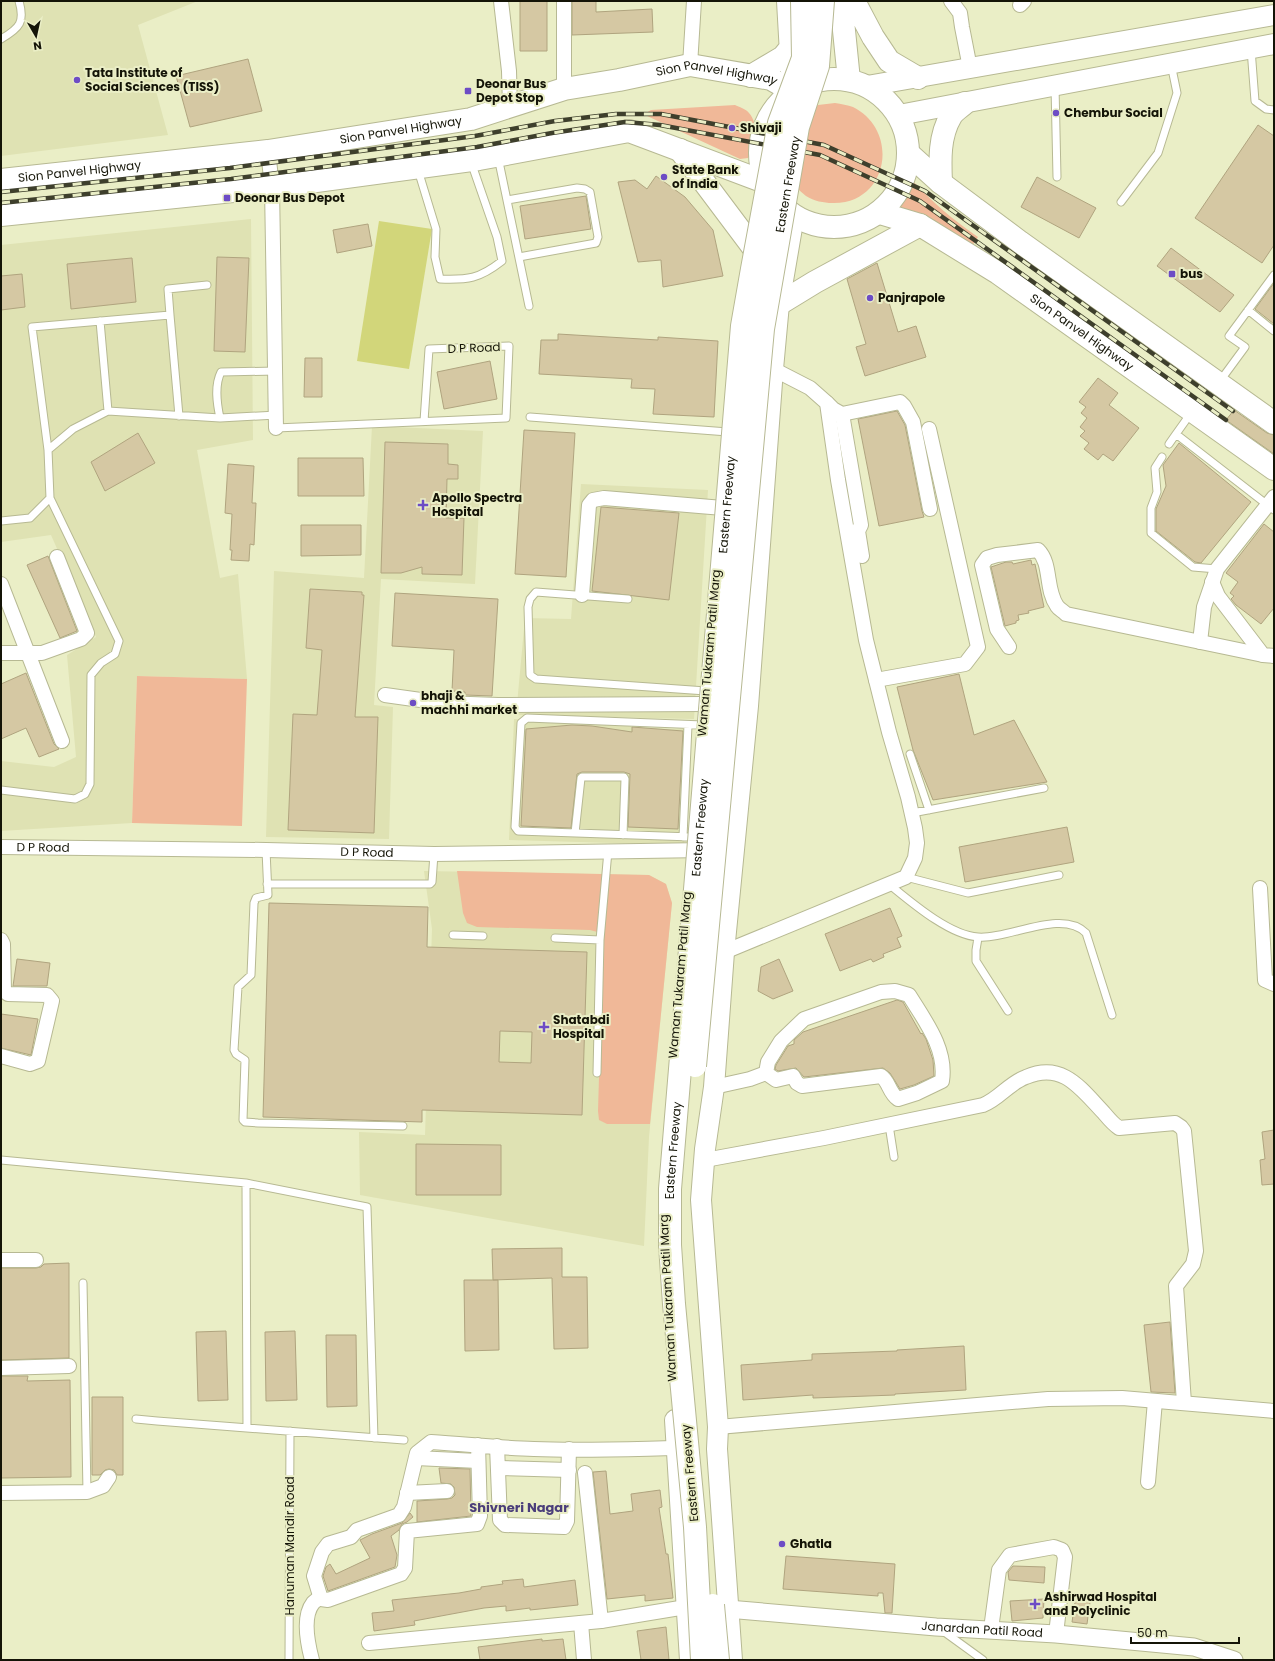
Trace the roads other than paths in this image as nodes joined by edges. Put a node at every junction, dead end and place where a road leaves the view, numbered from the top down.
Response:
1 (19, 1) edge
2 (501, 1) edge
3 (564, 1) edge
4 (694, 1) edge
5 (823, 1) edge
6 (841, 1) edge
7 (854, 1) edge
8 (951, 1) edge
9 (790, 5) edge
10 (1274, 15) edge
11 (1, 38) edge
12 (1274, 44) edge
13 (791, 47) junction
14 (1251, 48) junction
15 (1171, 64) junction
16 (690, 65) junction
17 (970, 68) junction
18 (751, 76) junction
19 (918, 78) junction
20 (858, 83) junction
21 (1055, 86) junction
22 (564, 89) junction
23 (795, 90) junction
24 (965, 103) junction
25 (510, 107) junction
26 (1274, 110) edge
27 (899, 116) junction
28 (680, 150) junction
29 (268, 151) junction
30 (909, 154) junction
31 (498, 155) junction
32 (471, 160) junction
33 (417, 167) junction
34 (1057, 177) dead end
35 (1, 180) edge
36 (762, 181) junction
37 (941, 183) junction
38 (272, 186) junction
39 (507, 200) junction
40 (775, 202) junction
41 (1121, 202) dead end
42 (880, 213) junction
43 (1, 215) edge
44 (794, 216) junction
45 (920, 225) junction
46 (752, 246) junction
47 (519, 257) junction
48 (1274, 275) edge
49 (206, 285) dead end
50 (779, 304) junction
51 (529, 306) dead end
52 (1248, 310) junction
53 (170, 314) junction
54 (100, 321) junction
55 (1274, 331) edge
56 (773, 369) junction
57 (276, 371) junction
58 (1218, 384) junction
59 (827, 403) junction
60 (108, 411) junction
61 (1192, 411) junction
62 (842, 414) junction
63 (179, 416) junction
64 (530, 417) dead end
65 (220, 418) junction
66 (277, 421) junction
67 (424, 421) junction
68 (1274, 423) edge
69 (768, 424) junction
70 (729, 425) junction
71 (929, 429) dead end
72 (1176, 434) junction
73 (1169, 444) dead end
74 (48, 450) junction
75 (1162, 457) dead end
76 (1274, 469) edge
77 (50, 498) junction
78 (1272, 504) edge
79 (723, 508) junction
80 (930, 509) dead end
81 (1, 521) edge
82 (862, 556) dead end
83 (57, 557) dead end
84 (1216, 569) junction
85 (1212, 582) junction
86 (1, 584) edge
87 (582, 595) junction
88 (628, 599) dead end
89 (1200, 642) junction
90 (1009, 646) dead end
91 (1, 653) edge
92 (28, 653) junction
93 (1268, 655) edge
94 (750, 677) junction
95 (876, 680) junction
96 (706, 690) junction
97 (385, 695) dead end
98 (695, 725) junction
99 (62, 741) dead end
100 (910, 754) dead end
101 (1044, 788) dead end
102 (1, 790) edge
103 (929, 810) junction
104 (912, 813) junction
105 (575, 833) junction
106 (623, 835) junction
107 (689, 841) junction
108 (1, 848) edge
109 (266, 850) junction
110 (733, 850) junction
111 (608, 851) junction
112 (434, 854) junction
113 (1059, 875) dead end
114 (906, 877) junction
115 (267, 884) junction
116 (890, 885) junction
117 (1260, 888) dead end
118 (453, 935) dead end
119 (483, 936) dead end
120 (556, 938) dead end
121 (978, 938) junction
122 (1, 940) edge
123 (600, 940) junction
124 (724, 952) junction
125 (1274, 984) edge
126 (1008, 1011) dead end
127 (1112, 1015) dead end
128 (1, 1056) edge
129 (597, 1073) dead end
130 (766, 1073) junction
131 (714, 1087) junction
132 (889, 1125) junction
133 (403, 1126) dead end
134 (894, 1157) dead end
135 (1, 1160) edge
136 (705, 1160) junction
137 (246, 1183) junction
138 (1, 1260) edge
139 (36, 1260) dead end
140 (82, 1283) dead end
141 (69, 1366) dead end
142 (1, 1368) edge
143 (1155, 1401) junction
144 (1184, 1403) junction
145 (1274, 1411) edge
146 (136, 1419) dead end
147 (718, 1427) junction
148 (247, 1428) junction
149 (290, 1431) junction
150 (374, 1438) junction
151 (404, 1440) dead end
152 (478, 1445) junction
153 (502, 1447) junction
154 (676, 1448) junction
155 (569, 1449) junction
156 (416, 1458) junction
157 (478, 1461) junction
158 (503, 1468) junction
159 (569, 1470) junction
160 (585, 1473) dead end
161 (109, 1477) dead end
162 (1148, 1482) dead end
163 (447, 1491) dead end
164 (87, 1492) junction
165 (1, 1493) edge
166 (407, 1493) junction
167 (399, 1515) junction
168 (406, 1531) junction
169 (320, 1597) junction
170 (686, 1607) junction
171 (728, 1609) junction
172 (601, 1621) junction
173 (581, 1623) junction
174 (936, 1626) junction
175 (991, 1629) junction
176 (1056, 1634) junction
177 (369, 1643) dead end
178 (289, 1660) edge
179 (312, 1660) edge
180 (584, 1660) edge
181 (690, 1660) edge
182 (702, 1660) edge
183 (718, 1660) edge
184 (732, 1660) edge
185 (983, 1660) edge
186 (1234, 1660) edge

1 - 11 lane
2 - 25 street
3 - 22 street
4 - 16 street
5 - 183 highway, Eastern Freeway, bridge
6 - 20 highway
7 - 19 highway
8 - 17 street
9 - 13 highway
9 - 182 highway, Eastern Freeway, bridge
10 - 17 main road
12 - 14 main road
13 - 18 highway
13 - 23 highway
14 - 15 main road
14 - 26 lane
15 - 21 main road
15 - 41 lane
16 - 18 highway, Sion Panvel Highway
16 - 22 highway, Sion Panvel Highway
17 - 19 main road
18 - 23 highway, Sion Panvel Highway
19 - 20 main road
20 - 23 highway
20 - 27 highway
21 - 24 main road
21 - 34 lane
22 - 25 highway, Sion Panvel Highway
23 - 36 highway
24 - 27 main road
24 - 37 highway
25 - 29 highway, Sion Panvel Highway
27 - 30 highway
28 - 31 highway
28 - 36 highway
28 - 46 highway
29 - 35 highway, Sion Panvel Highway
29 - 38 street
30 - 37 highway
30 - 42 highway
31 - 32 highway
31 - 39 lane
32 - 33 highway
32 - 33 lane
33 - 38 highway
36 - 40 highway
37 - 58 highway
38 - 43 highway
38 - 57 street
39 - 47 lane
39 - 47 lane
40 - 44 highway
40 - 46 main road, Waman Tukaram Patil Marg
42 - 44 highway
42 - 45 highway, Sion Panvel Highway
44 - 50 main road
45 - 50 highway
45 - 61 highway, Sion Panvel Highway
46 - 70 main road, Waman Tukaram Patil Marg
47 - 51 lane
48 - 52 lane
49 - 53 lane
50 - 56 main road
52 - 55 lane
52 - 58 lane
53 - 54 lane
53 - 63 lane
54 - 60 lane
54 - 74 lane
56 - 59 street
56 - 69 main road
57 - 65 lane
57 - 66 street
58 - 68 highway
59 - 62 street
59 - 95 street
60 - 63 lane, D P Road
60 - 74 lane
61 - 72 lane
61 - 76 highway, Sion Panvel Highway
62 - 80 street
62 - 82 street
63 - 65 lane, D P Road
64 - 70 lane
65 - 66 lane, D P Road
66 - 67 lane, D P Road
67 - 67 lane, D P Road
69 - 70 main road
69 - 94 main road
70 - 79 main road, Waman Tukaram Patil Marg
71 - 95 street
72 - 73 lane
72 - 78 lane
74 - 77 lane
75 - 84 lane
77 - 81 lane
77 - 102 lane
78 - 84 street
79 - 87 street
79 - 96 main road, Waman Tukaram Patil Marg
83 - 92 street
84 - 85 street
85 - 89 street
85 - 93 street
86 - 92 street
87 - 88 lane
87 - 96 lane
89 - 90 street
89 - 93 street
91 - 92 street
92 - 99 street
94 - 96 main road
94 - 110 main road
95 - 104 street
96 - 97 street
96 - 98 main road, Waman Tukaram Patil Marg
98 - 105 lane
98 - 107 main road, Waman Tukaram Patil Marg
100 - 103 lane
101 - 103 lane
103 - 104 lane
104 - 114 street
105 - 106 lane
105 - 106 lane
106 - 107 lane
107 - 110 street, D P Road
107 - 111 street, D P Road
107 - 154 main road, Waman Tukaram Patil Marg
108 - 109 street, D P Road
109 - 112 street, D P Road
109 - 115 lane
110 - 124 main road
111 - 112 street, D P Road
111 - 123 lane
112 - 115 lane
113 - 114 lane
114 - 116 street
115 - 133 lane
116 - 121 lane
116 - 124 street
117 - 125 street
118 - 119 lane
120 - 123 lane
121 - 126 lane
121 - 127 lane
122 - 128 street
123 - 129 lane
124 - 131 main road
130 - 130 street
130 - 131 street
131 - 136 main road
132 - 134 lane
132 - 136 street
132 - 144 street
135 - 137 lane
136 - 147 main road
137 - 148 lane
137 - 150 lane
138 - 139 street
140 - 164 lane
141 - 142 street
143 - 144 street
143 - 147 street
143 - 162 street
144 - 145 street
146 - 148 lane
147 - 171 main road
148 - 149 lane
149 - 150 lane
149 - 178 lane, Hanuman Mandir Road
150 - 151 lane
152 - 153 street
152 - 156 street
152 - 157 street
153 - 155 street
153 - 158 street
154 - 155 street
154 - 170 main road, Waman Tukaram Patil Marg
155 - 159 street
156 - 157 street
156 - 166 street
157 - 168 street
158 - 159 street
158 - 159 street
160 - 172 street
161 - 164 street
163 - 166 street
164 - 165 street
166 - 167 street
167 - 168 street
167 - 169 street
168 - 169 street
169 - 179 street
170 - 171 street, Janardan Patil Road
170 - 172 street
170 - 181 main road, Waman Tukaram Patil Marg
171 - 174 street, Janardan Patil Road
171 - 184 main road
172 - 173 street
173 - 177 street
173 - 180 street
174 - 175 street, Janardan Patil Road
174 - 185 lane
175 - 176 street, Janardan Patil Road
175 - 176 street
176 - 186 street, Janardan Patil Road

